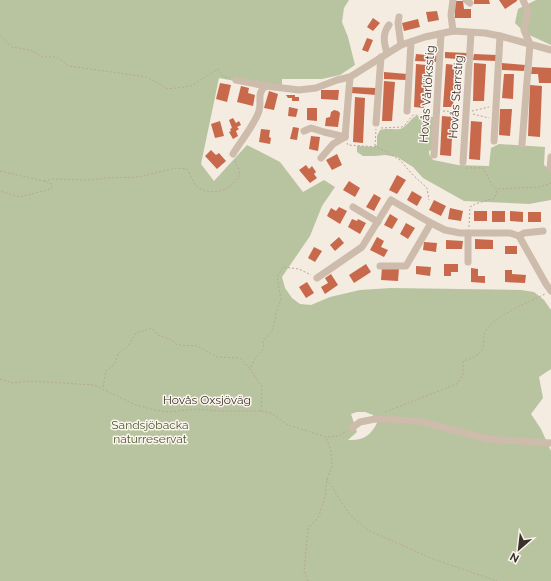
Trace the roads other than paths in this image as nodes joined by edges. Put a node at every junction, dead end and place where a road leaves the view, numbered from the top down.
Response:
1 (452, 0) edge
2 (523, 0) edge
3 (399, 17) dead end
4 (389, 25) dead end
5 (453, 32) junction
6 (471, 33) junction
7 (441, 34) junction
8 (500, 36) junction
9 (411, 42) junction
10 (530, 44) junction
11 (402, 45) junction
12 (551, 50) edge
13 (384, 55) junction
14 (350, 77) junction
15 (236, 80) road end
16 (266, 86) junction
17 (407, 112) dead end
18 (376, 123) dead end
19 (304, 131) dead end
20 (345, 137) junction
21 (494, 141) dead end
22 (522, 144) dead end
23 (233, 154) road end
24 (434, 155) dead end
25 (551, 157) edge
26 (321, 158) dead end
27 (463, 162) road end
28 (550, 169) edge
29 (353, 207) dead end
30 (378, 222) junction
31 (431, 223) junction
32 (543, 231) dead end
33 (468, 233) junction
34 (519, 236) junction
35 (468, 262) dead end
36 (380, 266) dead end
37 (317, 278) road end
38 (551, 291) edge
39 (352, 428) road end
40 (548, 443) edge

1 - 5 street
2 - 10 street
3 - 11 street
4 - 13 street
5 - 6 street
5 - 7 street
6 - 8 street
6 - 27 street, Hovås Starrstig
7 - 9 street
7 - 24 street, Hovås Vårlöksstig
8 - 10 street
8 - 21 street
9 - 11 street
9 - 17 street
10 - 12 street
10 - 22 street
11 - 13 street
13 - 14 street
13 - 18 street
14 - 16 street
14 - 20 street
15 - 16 street
16 - 23 street
19 - 20 street
20 - 26 street
25 - 28 street
29 - 30 street
30 - 31 street
30 - 37 street
31 - 33 street
31 - 36 street
32 - 34 street
33 - 34 street
33 - 35 street
34 - 38 street
39 - 40 street

